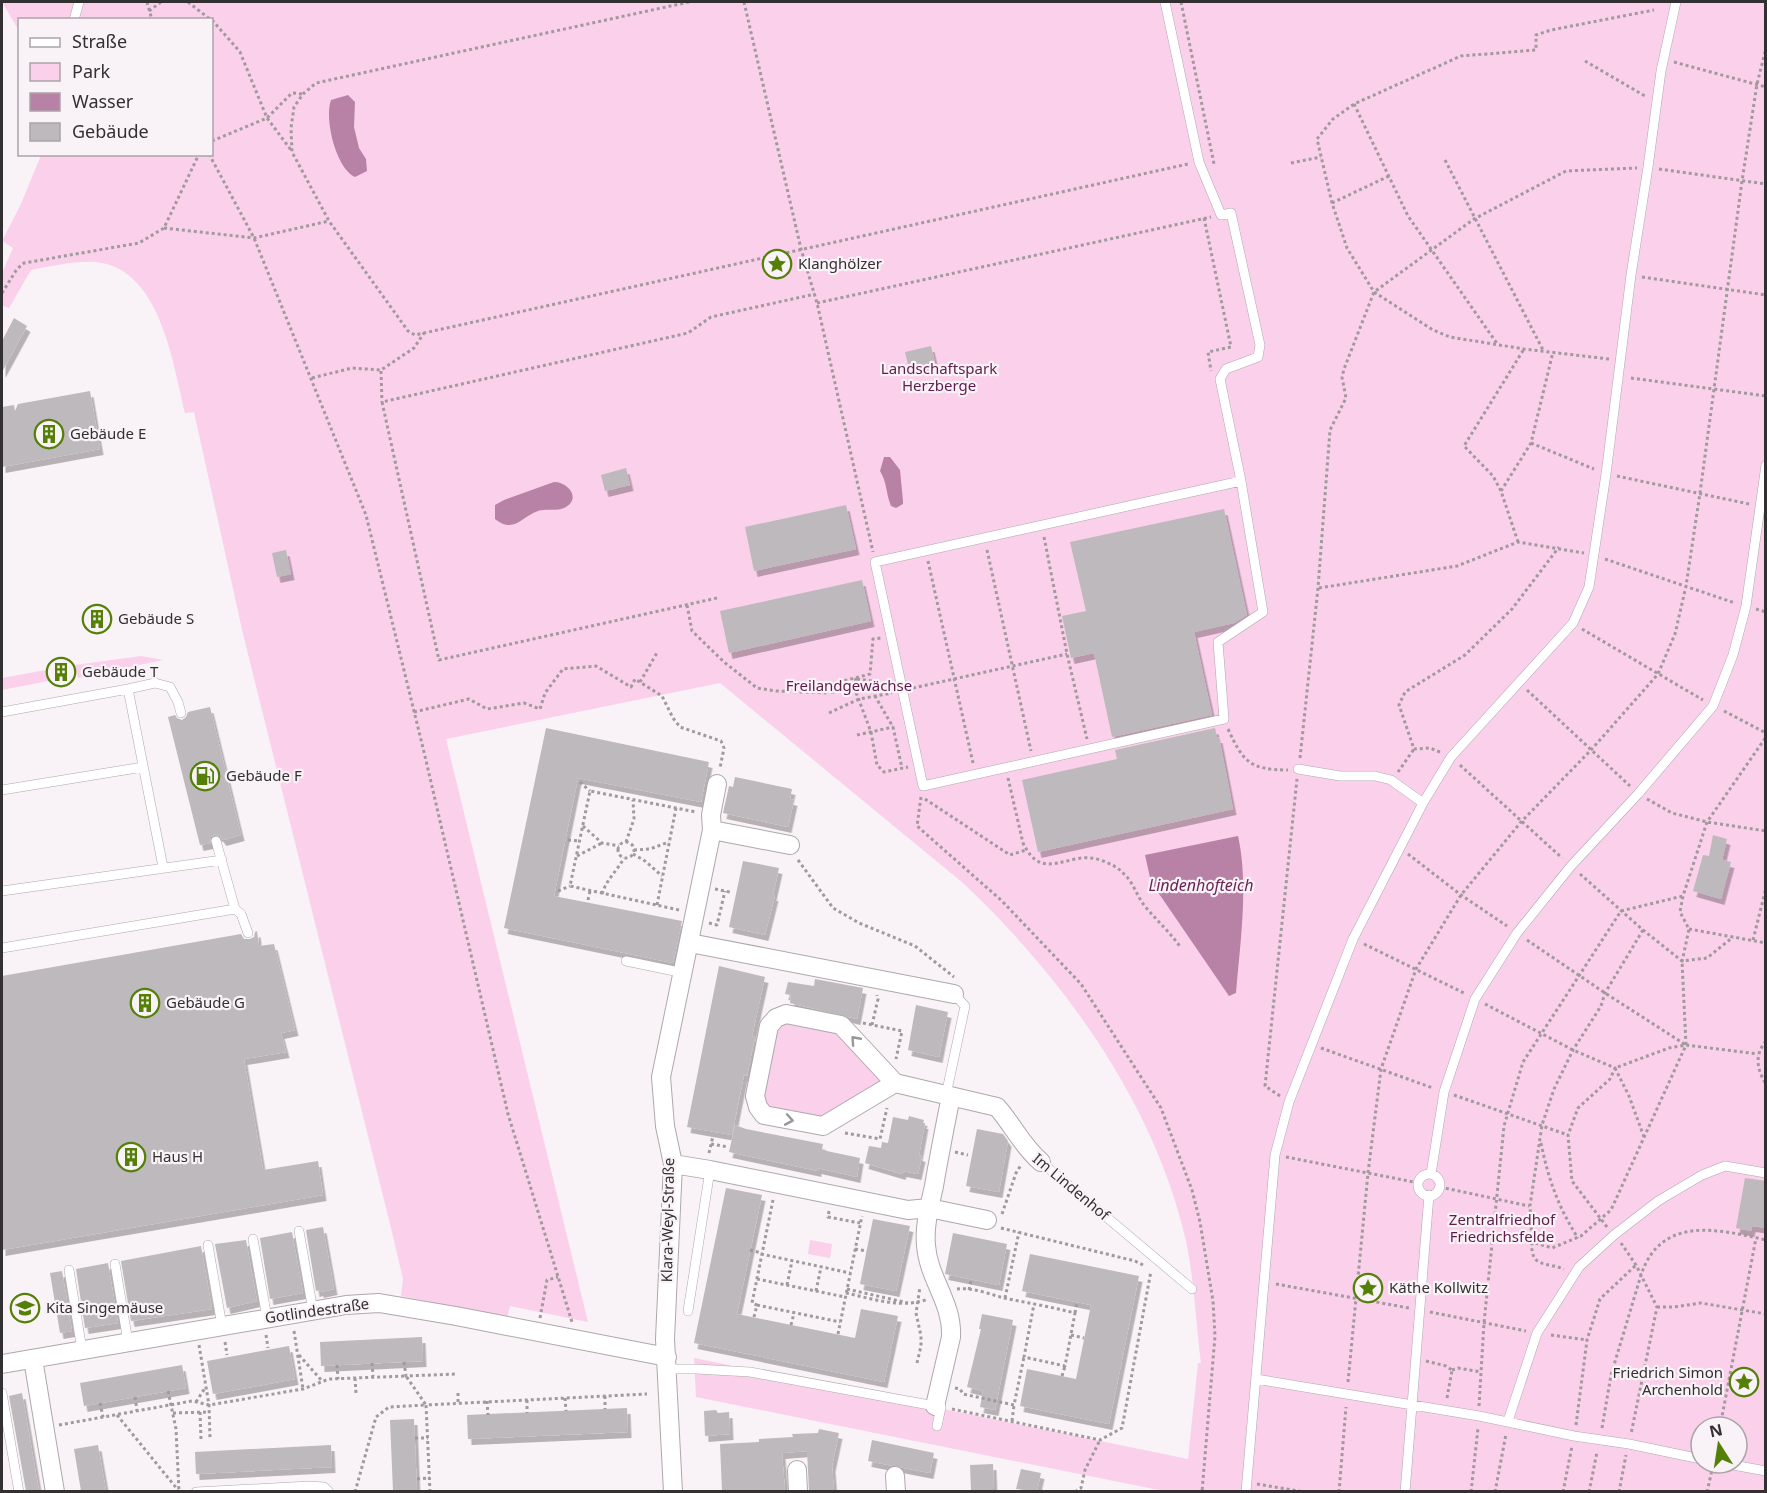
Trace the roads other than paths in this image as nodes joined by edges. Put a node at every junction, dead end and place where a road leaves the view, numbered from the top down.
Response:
1 (1165, 2) edge
2 (1676, 2) edge
3 (1766, 465) edge
4 (1241, 481) junction
5 (128, 689) junction
6 (2, 712) edge
7 (181, 713) dead end
8 (143, 767) junction
9 (1299, 769) road end
10 (717, 784) road end
11 (2, 790) edge
12 (1423, 803) junction
13 (712, 823) junction
14 (216, 841) dead end
15 (789, 845) road end
16 (222, 860) junction
17 (163, 867) junction
18 (2, 891) edge
19 (235, 909) junction
20 (248, 933) dead end
21 (690, 942) junction
22 (2, 948) edge
23 (626, 961) dead end
24 (684, 973) junction
25 (954, 994) joint
26 (892, 1083) junction
27 (948, 1095) junction
28 (1038, 1160) joint
29 (673, 1164) junction
30 (710, 1170) junction
31 (1766, 1173) edge
32 (1431, 1174) junction
33 (1429, 1195) junction
34 (929, 1208) junction
35 (994, 1218) road end
36 (299, 1231) dead end
37 (253, 1239) dead end
38 (207, 1245) dead end
39 (115, 1264) dead end
40 (69, 1270) dead end
41 (1192, 1289) dead end
42 (313, 1311) junction
43 (688, 1311) dead end
44 (266, 1325) junction
45 (223, 1332) junction
46 (128, 1342) junction
47 (82, 1350) junction
48 (33, 1359) junction
49 (667, 1363) junction
50 (2, 1364) edge
51 (1256, 1379) junction
52 (2, 1393) edge
53 (1411, 1405) junction
54 (938, 1406) junction
55 (1508, 1421) junction
56 (937, 1426) dead end
57 (1689, 1456) edge
58 (1749, 1468) edge
59 (797, 1470) dead end
60 (1766, 1471) edge
61 (19, 1491) edge
62 (55, 1491) edge
63 (196, 1491) edge
64 (329, 1491) edge
65 (673, 1491) edge
66 (798, 1491) edge
67 (1246, 1491) edge
68 (1405, 1491) edge

1 - 4 lane
2 - 12 lane
3 - 32 lane
4 - 4 lane
5 - 6 lane
5 - 7 lane
5 - 8 lane
8 - 11 lane
8 - 17 lane
9 - 12 lane
10 - 13 street, Klara-Weyl-Straße
12 - 51 lane
13 - 15 street
13 - 21 street, Klara-Weyl-Straße
14 - 16 lane
16 - 17 lane
16 - 19 lane
17 - 18 lane
19 - 20 lane
19 - 22 lane
21 - 24 street, Klara-Weyl-Straße
21 - 25 street
23 - 24 lane
24 - 29 street, Klara-Weyl-Straße
25 - 27 lane
26 -> 26 street
26 - 27 street, Im Lindenhof
27 - 28 street, Im Lindenhof
27 - 34 street
28 - 41 lane, Im Lindenhof
29 - 30 street
29 - 49 street, Klara-Weyl-Straße
30 - 34 street
30 - 43 lane
31 - 55 lane
32 - 33 lane
32 - 33 lane
33 - 53 lane
34 - 35 street
34 - 54 street
36 - 42 lane
37 - 44 lane
38 - 45 lane
39 - 46 lane
40 - 47 lane
42 - 44 street, Gotlindestraße
42 - 49 street, Gotlindestraße
44 - 45 street, Gotlindestraße
45 - 46 street, Gotlindestraße
46 - 47 street, Gotlindestraße
47 - 48 street, Gotlindestraße
48 - 50 street, Gotlindestraße
48 - 62 street
49 - 54 lane
49 - 65 street, Klara-Weyl-Straße
51 - 53 lane
51 - 67 lane
52 - 61 lane
53 - 55 lane
53 - 68 lane
54 - 56 lane
55 - 57 lane
58 - 60 lane
59 - 66 street
63 - 64 lane

